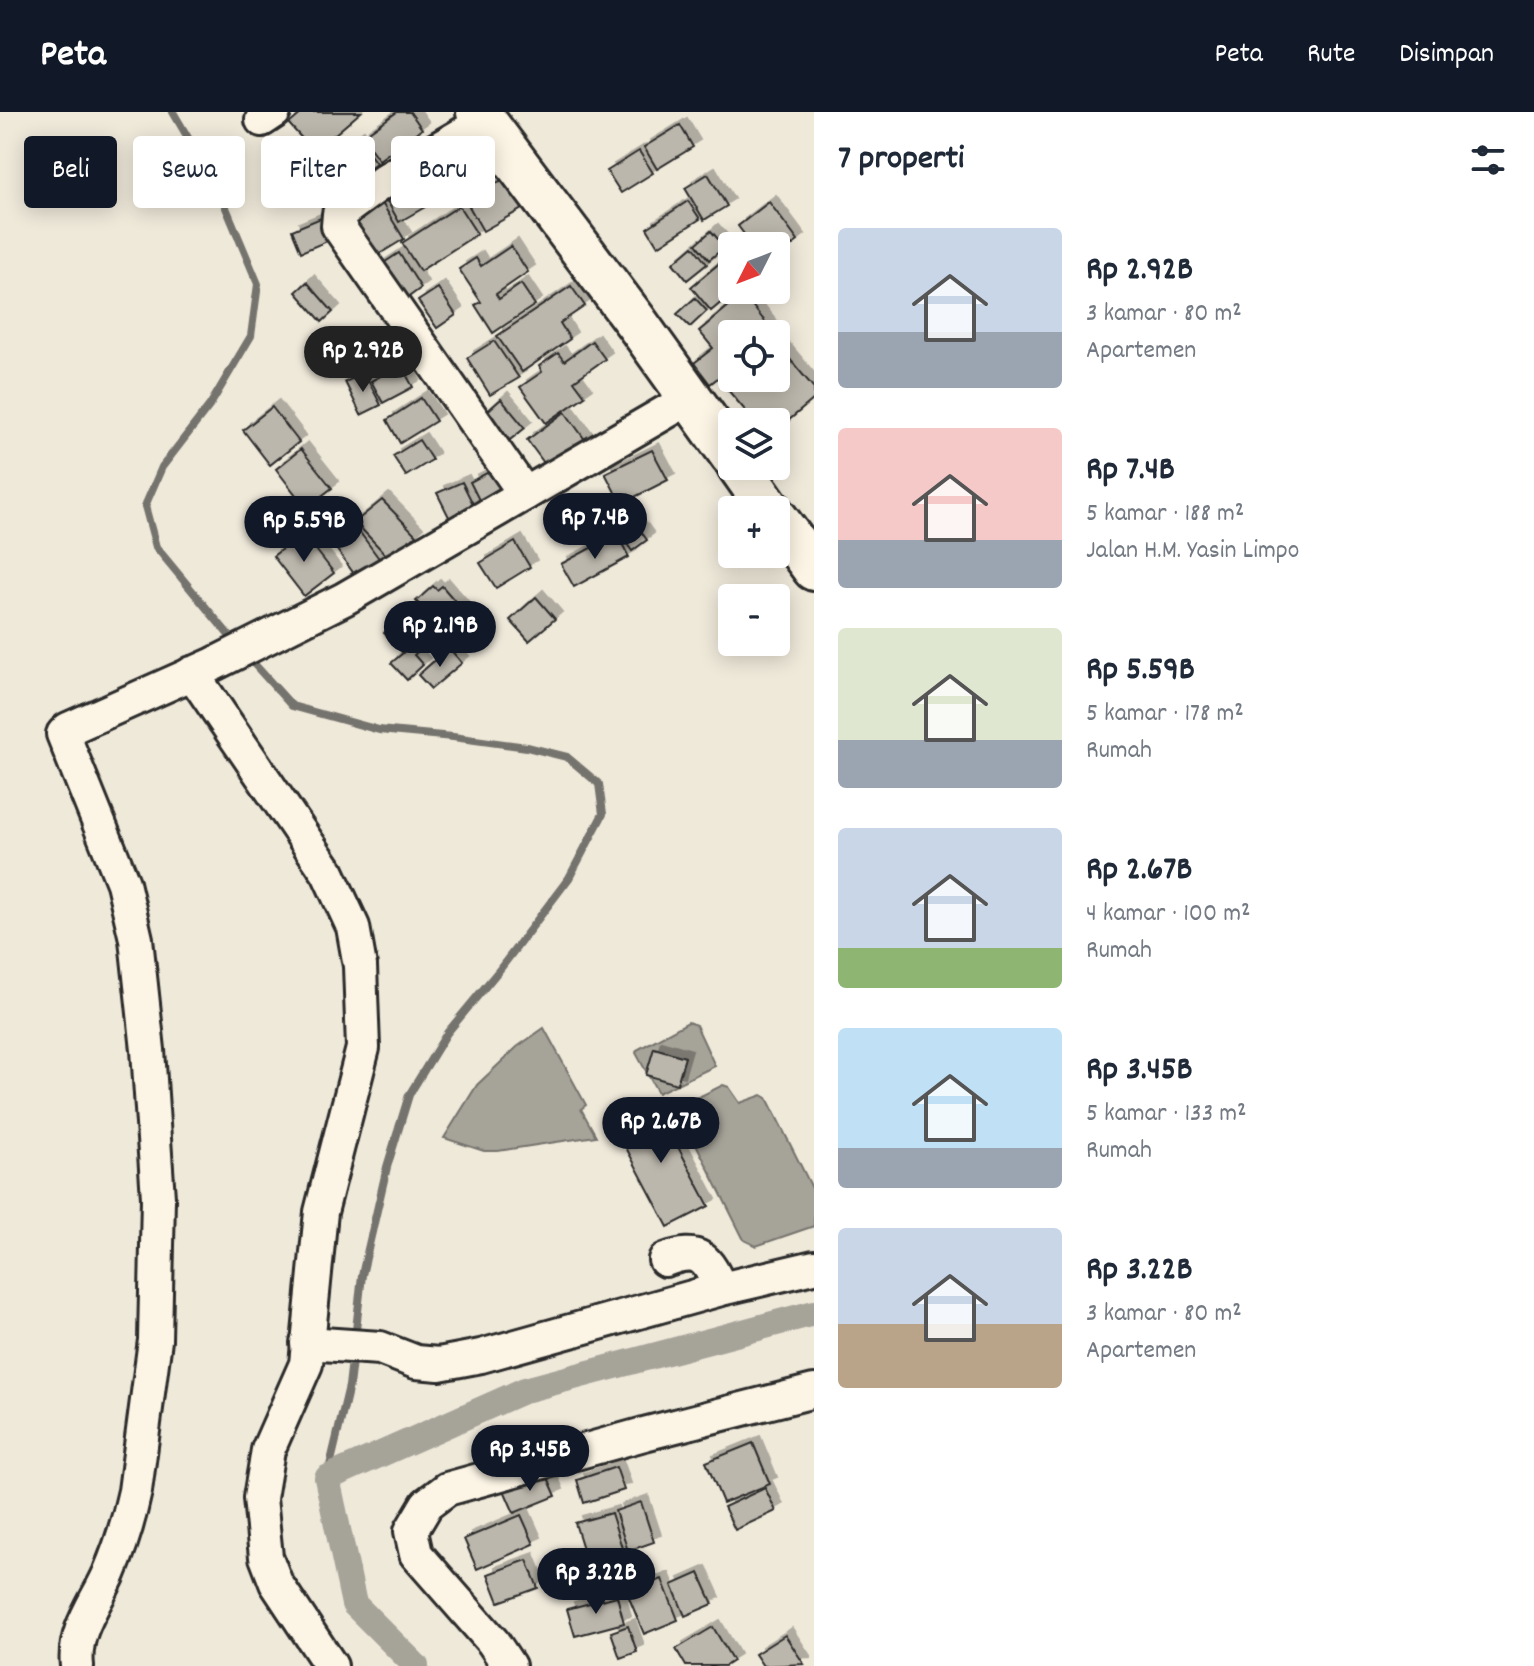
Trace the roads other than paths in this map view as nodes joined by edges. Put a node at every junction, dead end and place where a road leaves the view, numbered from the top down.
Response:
1 (482, 116) edge
2 (690, 398) junction
3 (718, 437) edge
4 (525, 494) junction
5 (790, 537) edge
6 (814, 569) edge
7 (203, 668) junction
8 (665, 1260) dead end
9 (814, 1267) edge
10 (721, 1289) junction
11 (307, 1343) junction
12 (814, 1391) edge
13 (77, 1666) edge
14 (331, 1666) edge
15 (509, 1666) edge

1 - 2 main road
1 - 4 street
2 - 3 main road
2 - 4 street
4 - 7 street
5 - 6 main road
7 - 11 street
7 - 13 street
8 - 10 street
9 - 10 street
10 - 11 street
11 - 14 street
12 - 15 street

